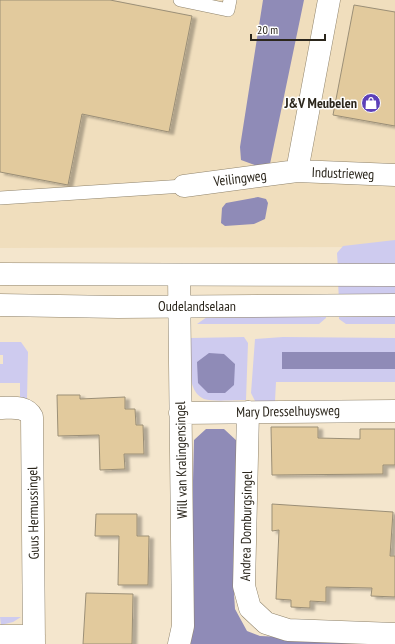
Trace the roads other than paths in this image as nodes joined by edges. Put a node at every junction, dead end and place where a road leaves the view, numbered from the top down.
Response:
1 (180, 0) edge
2 (329, 0) edge
3 (229, 5) edge
4 (297, 171) junction
5 (395, 175) edge
6 (184, 186) joint
7 (0, 198) edge
8 (0, 274) edge
9 (179, 275) junction
10 (395, 275) edge
11 (0, 305) edge
12 (395, 305) edge
13 (179, 306) junction
14 (0, 408) edge
15 (395, 411) edge
16 (248, 412) junction
17 (180, 413) junction
18 (395, 634) edge
19 (0, 636) edge
20 (34, 640) edge
21 (180, 644) edge

1 - 3 lane
2 - 4 street, Industrieweg
4 - 5 street, Industrieweg
4 - 6 street, Veilingweg
6 - 7 lane
8 - 9 street
9 - 10 street
9 - 13 street, Will van Kralingensingel
11 - 13 street, Oudelandselaan
12 - 13 street, Oudelandselaan
13 - 17 street, Will van Kralingensingel
14 - 20 street, Guus Hermussingel
15 - 16 street, Mary Dresselhuysweg
16 - 17 street, Mary Dresselhuysweg
16 - 18 street, Andrea Domburgsingel
17 - 21 street, Will van Kralingensingel
19 - 20 street

